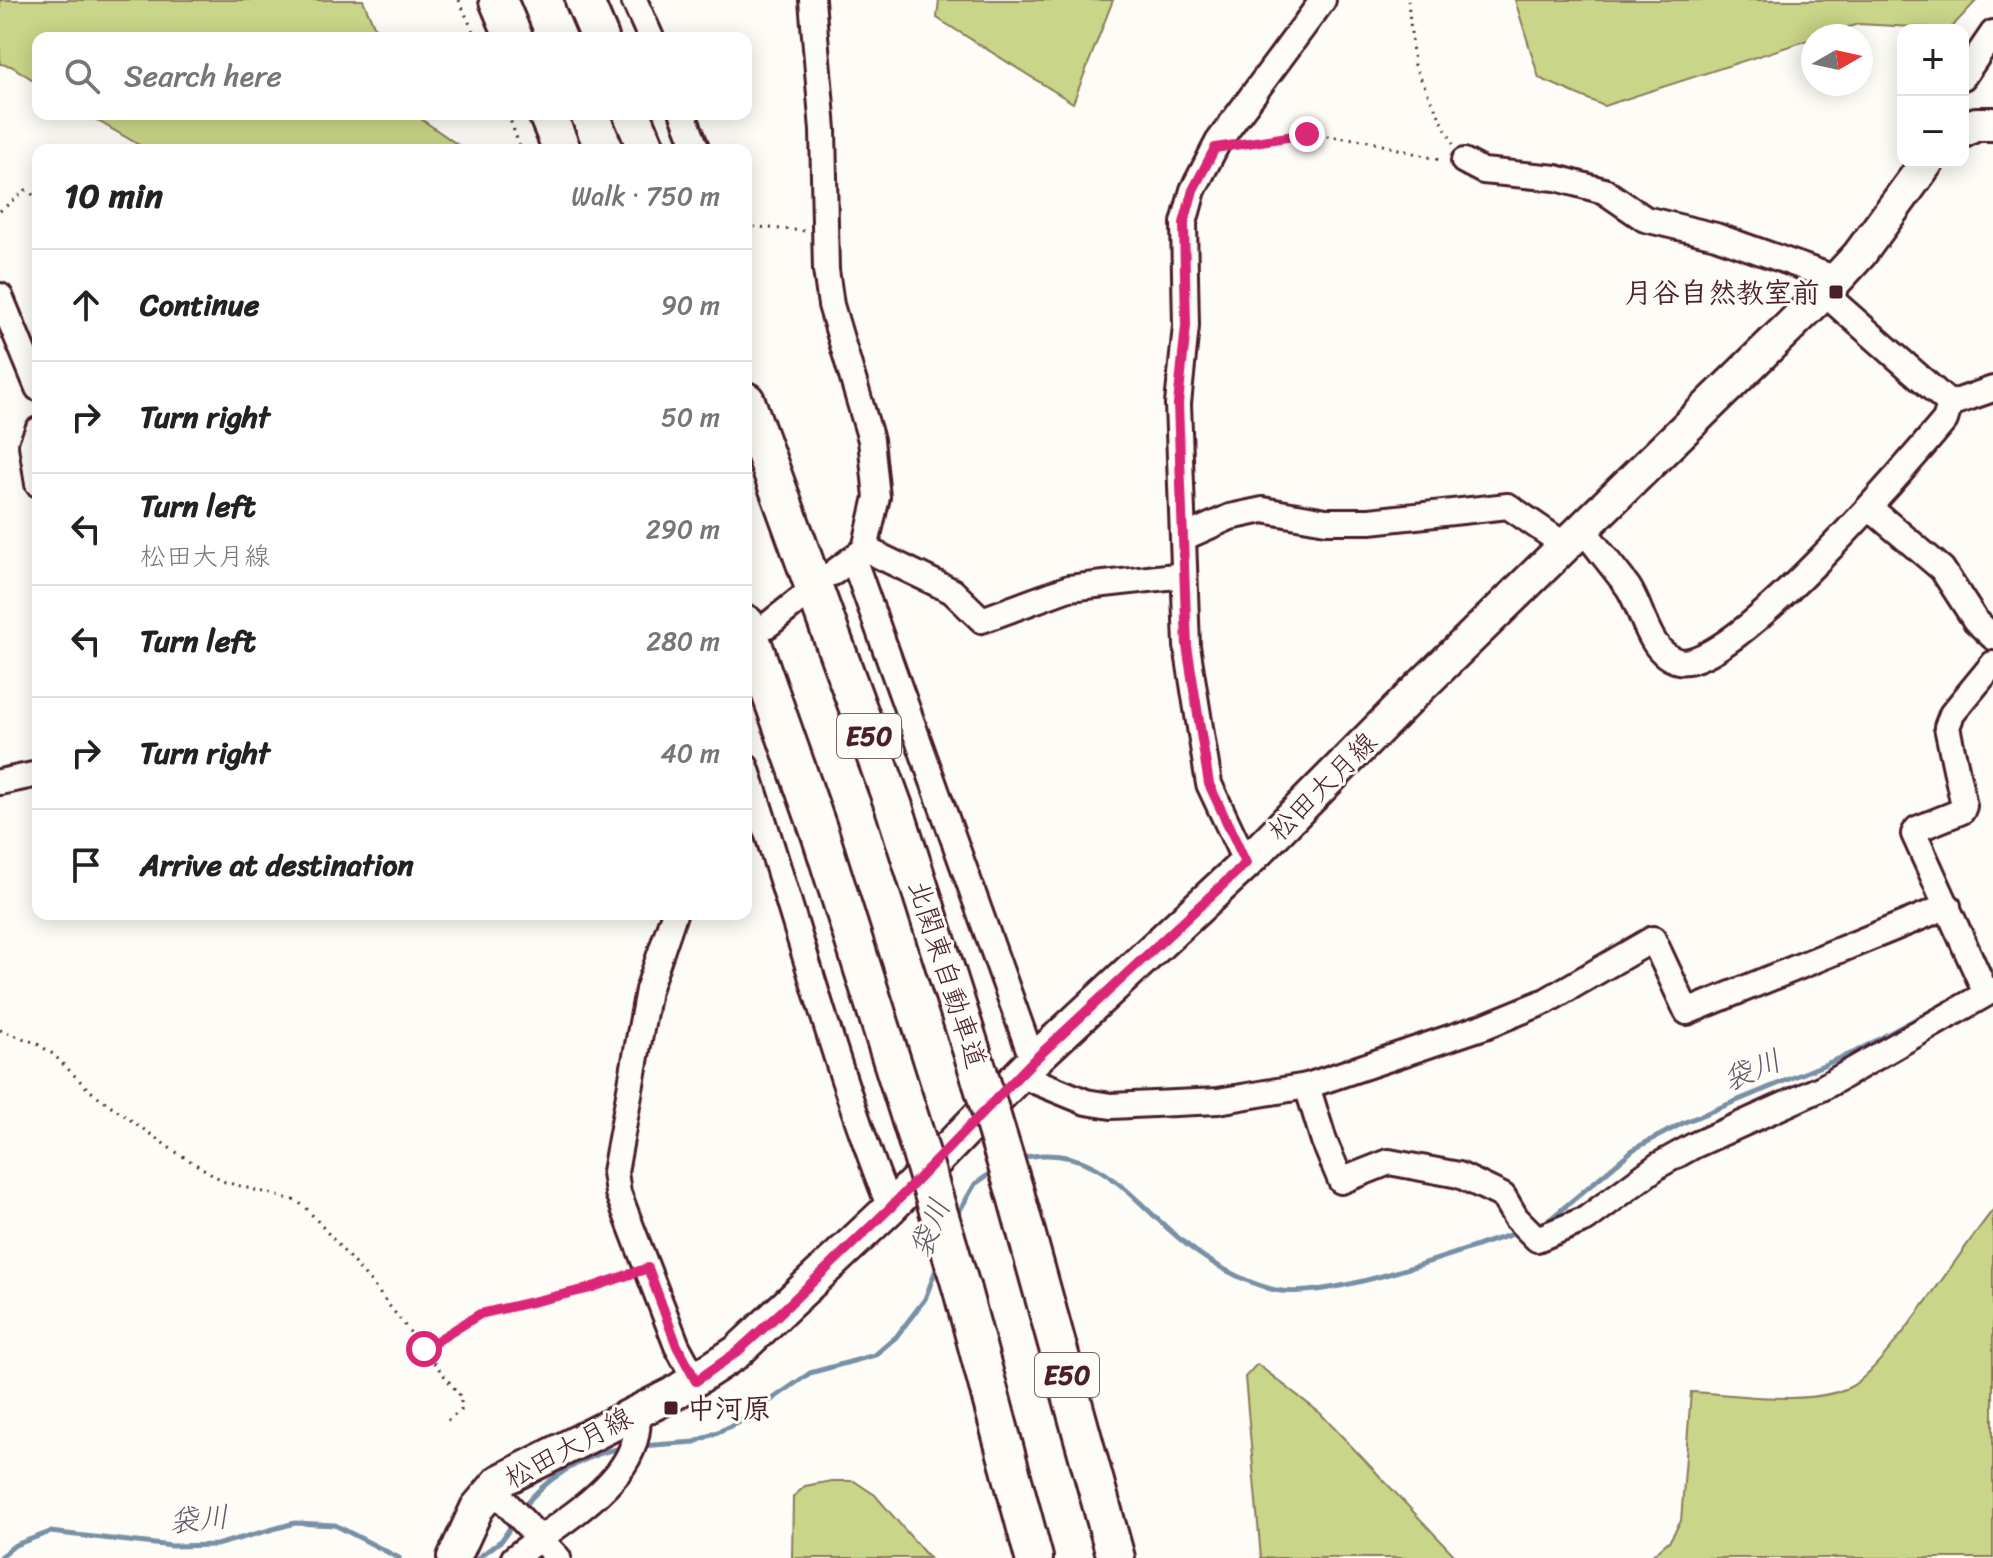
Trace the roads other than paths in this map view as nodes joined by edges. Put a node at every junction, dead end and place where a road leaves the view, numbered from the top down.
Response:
1 (498, 0) edge
2 (584, 0) edge
3 (634, 0) edge
4 (812, 0) edge
5 (1323, 0) edge
6 (511, 32) edge
7 (597, 32) edge
8 (648, 32) edge
9 (1993, 33) edge
10 (1969, 68) edge
11 (550, 120) edge
12 (634, 120) edge
13 (685, 120) edge
14 (1993, 124) edge
15 (1969, 128) edge
16 (560, 144) edge
17 (644, 144) edge
18 (695, 144) edge
19 (1464, 161) road end
20 (1923, 168) edge
21 (1831, 286) junction
22 (0, 296) edge
23 (32, 373) edge
24 (1993, 389) edge
25 (1950, 404) junction
26 (752, 417) edge
27 (1871, 509) junction
28 (1185, 537) junction
29 (1574, 538) junction
30 (859, 554) junction
31 (833, 573) dead end
32 (1184, 575) junction
33 (803, 597) dead end
34 (757, 624) edge
35 (1993, 637) edge
36 (1993, 664) edge
37 (32, 775) edge
38 (0, 782) edge
39 (752, 785) edge
40 (1246, 863) junction
41 (1948, 906) junction
42 (672, 920) edge
43 (1989, 991) edge
44 (1027, 1068) junction
45 (1307, 1086) junction
46 (890, 1208) junction
47 (696, 1381) junction
48 (637, 1422) junction
49 (496, 1492) junction
50 (534, 1533) junction
51 (457, 1550) edge
52 (514, 1558) edge
53 (558, 1558) edge
54 (1034, 1558) edge
55 (1116, 1558) edge

1 - 6 highway
2 - 7 highway
3 - 8 street
4 - 30 street
5 - 28 street
9 - 10 street
11 - 16 highway
12 - 17 highway
13 - 18 street
14 - 15 main road
19 - 21 street
20 - 21 main road, 松田大月線
21 - 25 street
21 - 29 main road, 松田大月線
22 - 23 street
24 - 25 street
25 - 27 street
26 - 55 highway, 北関東自動車道 / E50, bridge
27 - 29 street
27 - 35 street
28 - 29 street
28 - 32 street
29 - 40 main road, 松田大月線
30 - 31 street
30 - 32 street
30 - 44 street
32 - 40 street
33 - 34 street
34 - 54 highway, E50, bridge
36 - 41 street
37 - 38 street
39 - 46 street
40 - 44 main road, 松田大月線
41 - 43 street
41 - 45 street
42 - 47 street
43 - 45 street
44 - 45 street
44 - 46 main road, 松田大月線
46 - 47 main road, 松田大月線
47 - 48 main road, 松田大月線
48 - 49 main road, 松田大月線
48 - 50 street
49 - 50 street
49 - 51 main road, 松田大月線
50 - 52 street
50 - 53 street

